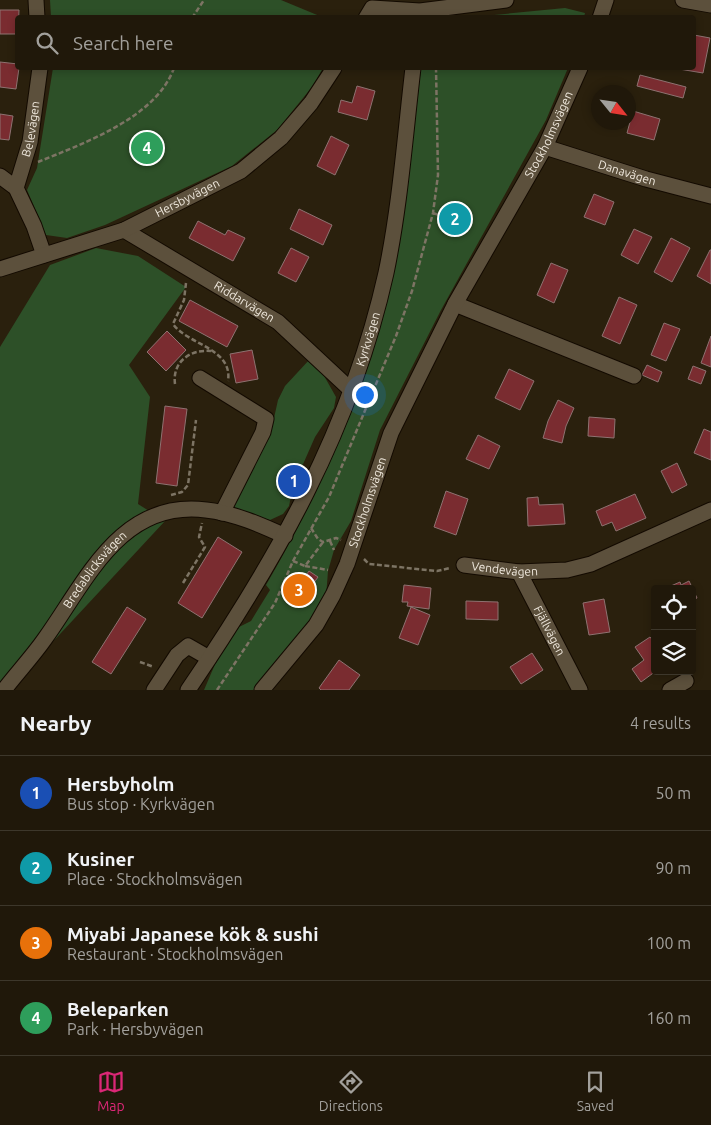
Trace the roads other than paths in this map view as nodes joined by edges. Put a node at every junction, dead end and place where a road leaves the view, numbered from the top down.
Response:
1 (36, 0) edge
2 (506, 0) edge
3 (606, 0) edge
4 (683, 0) edge
5 (711, 4) edge
6 (367, 9) edge
7 (420, 9) edge
8 (38, 15) edge
9 (601, 15) edge
10 (40, 70) edge
11 (333, 70) edge
12 (413, 70) edge
13 (579, 70) edge
14 (545, 147) junction
15 (0, 176) edge
16 (16, 188) junction
17 (711, 196) edge
18 (124, 230) junction
19 (44, 255) junction
20 (0, 269) edge
21 (455, 304) junction
22 (634, 376) dead end
23 (200, 378) dead end
24 (352, 391) junction
25 (711, 510) edge
26 (222, 513) junction
27 (285, 536) junction
28 (464, 565) road end
29 (519, 572) junction
30 (209, 658) junction
31 (686, 681) dead end
32 (4, 690) edge
33 (154, 690) edge
34 (188, 690) edge
35 (262, 690) edge
36 (580, 690) edge
37 (670, 690) edge

1 - 8 street
2 - 7 street
3 - 9 street
4 - 5 street
6 - 7 street
10 - 16 street, Belevägen
11 - 18 street, Hersbyvägen
12 - 24 street, Kyrkvägen
13 - 14 street, Stockholmsvägen
14 - 17 street, Danavägen
14 - 21 street, Stockholmsvägen
15 - 16 street
16 - 19 street
18 - 19 street, Hersbyvägen
18 - 24 street, Riddarvägen
19 - 20 street, Hersbyvägen
21 - 22 street
21 - 35 street, Stockholmsvägen
23 - 26 street
24 - 27 street, Kyrkvägen
25 - 29 street, Vendevägen
26 - 27 street, Bredablicksvägen
26 - 32 street, Bredablicksvägen
27 - 30 street, Kyrkvägen
28 - 29 street, Vendevägen
29 - 36 street, Fjällvägen
30 - 33 street
30 - 34 street, Kyrkvägen
31 - 37 street

